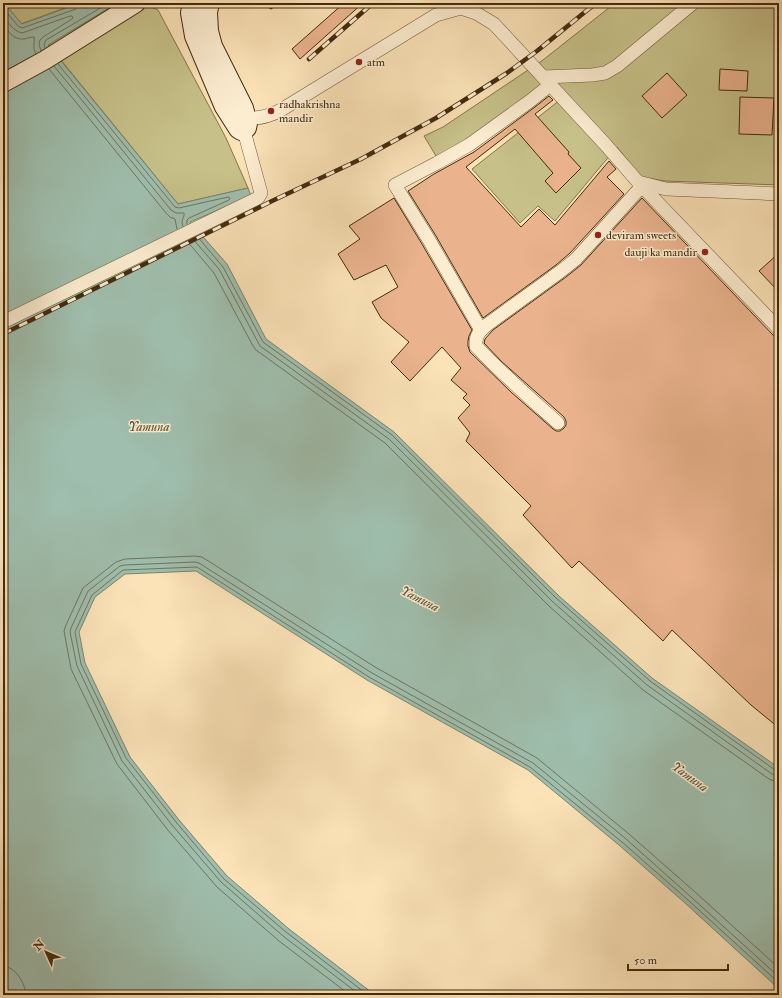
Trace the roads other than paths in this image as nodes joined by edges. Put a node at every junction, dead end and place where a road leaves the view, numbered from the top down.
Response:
1 (136, 3) edge
2 (192, 3) edge
3 (210, 3) edge
4 (693, 3) edge
5 (212, 59) junction
6 (547, 81) junction
7 (3, 83) edge
8 (245, 124) junction
9 (640, 184) junction
10 (779, 194) edge
11 (3, 322) edge
12 (779, 329) edge
13 (481, 330) junction
14 (558, 424) dead end

1 - 7 main road
2 - 5 main road
3 - 5 main road
4 - 6 street
5 - 8 main road
6 - 8 street
6 - 9 street
6 - 13 street
8 - 11 street
9 - 10 street
9 - 12 street
9 - 13 street
13 - 14 street

